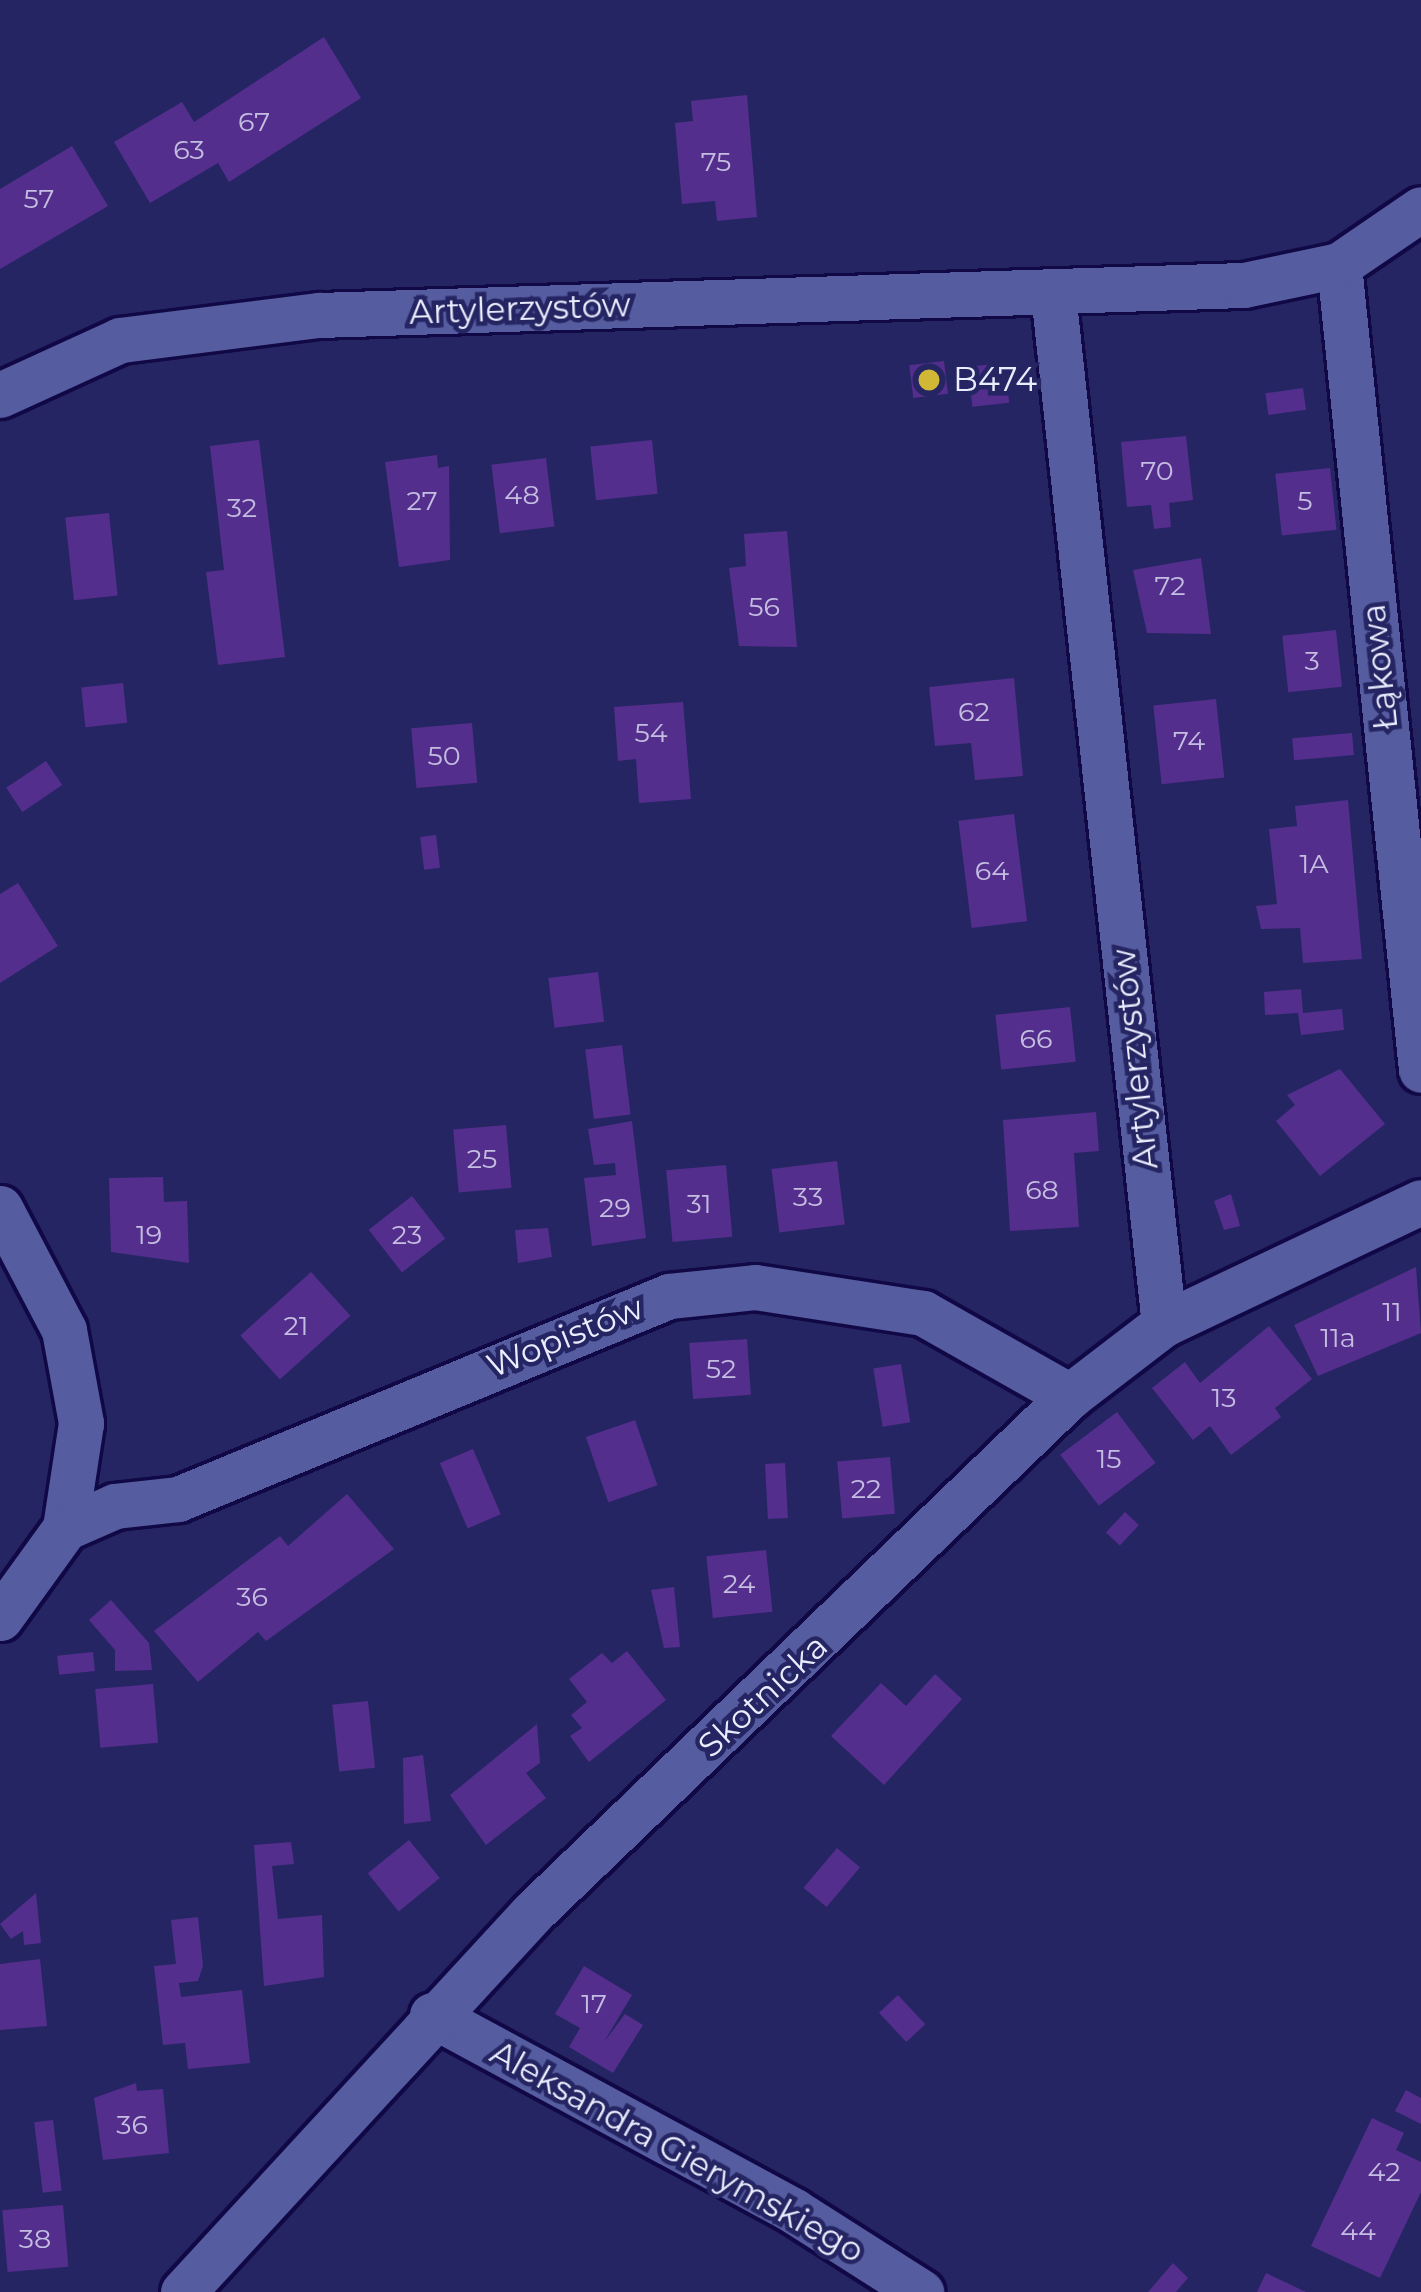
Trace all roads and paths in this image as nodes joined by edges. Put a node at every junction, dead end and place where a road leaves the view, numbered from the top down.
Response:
1 (1421, 209) edge
2 (1339, 265) junction
3 (1053, 293) junction
4 (0, 395) edge
5 (1421, 1070) edge
6 (1421, 1202) edge
7 (0, 1208) edge
8 (1164, 1324) junction
9 (1070, 1396) junction
10 (65, 1528) junction
11 (0, 1618) edge
12 (432, 2014) junction
13 (183, 2292) edge
14 (921, 2292) edge

1 - 2 street, Artylerzystów
2 - 3 street, Artylerzystów
2 - 5 street, Łąkowa
3 - 4 street, Artylerzystów
3 - 8 street, Artylerzystów
6 - 8 street, Skotnicka
7 - 10 street
8 - 9 street, Skotnicka
9 - 10 street, Wopistów
9 - 12 street, Skotnicka
10 - 11 street
12 - 13 street, Skotnicka
12 - 14 street, Aleksandra Gierymskiego

